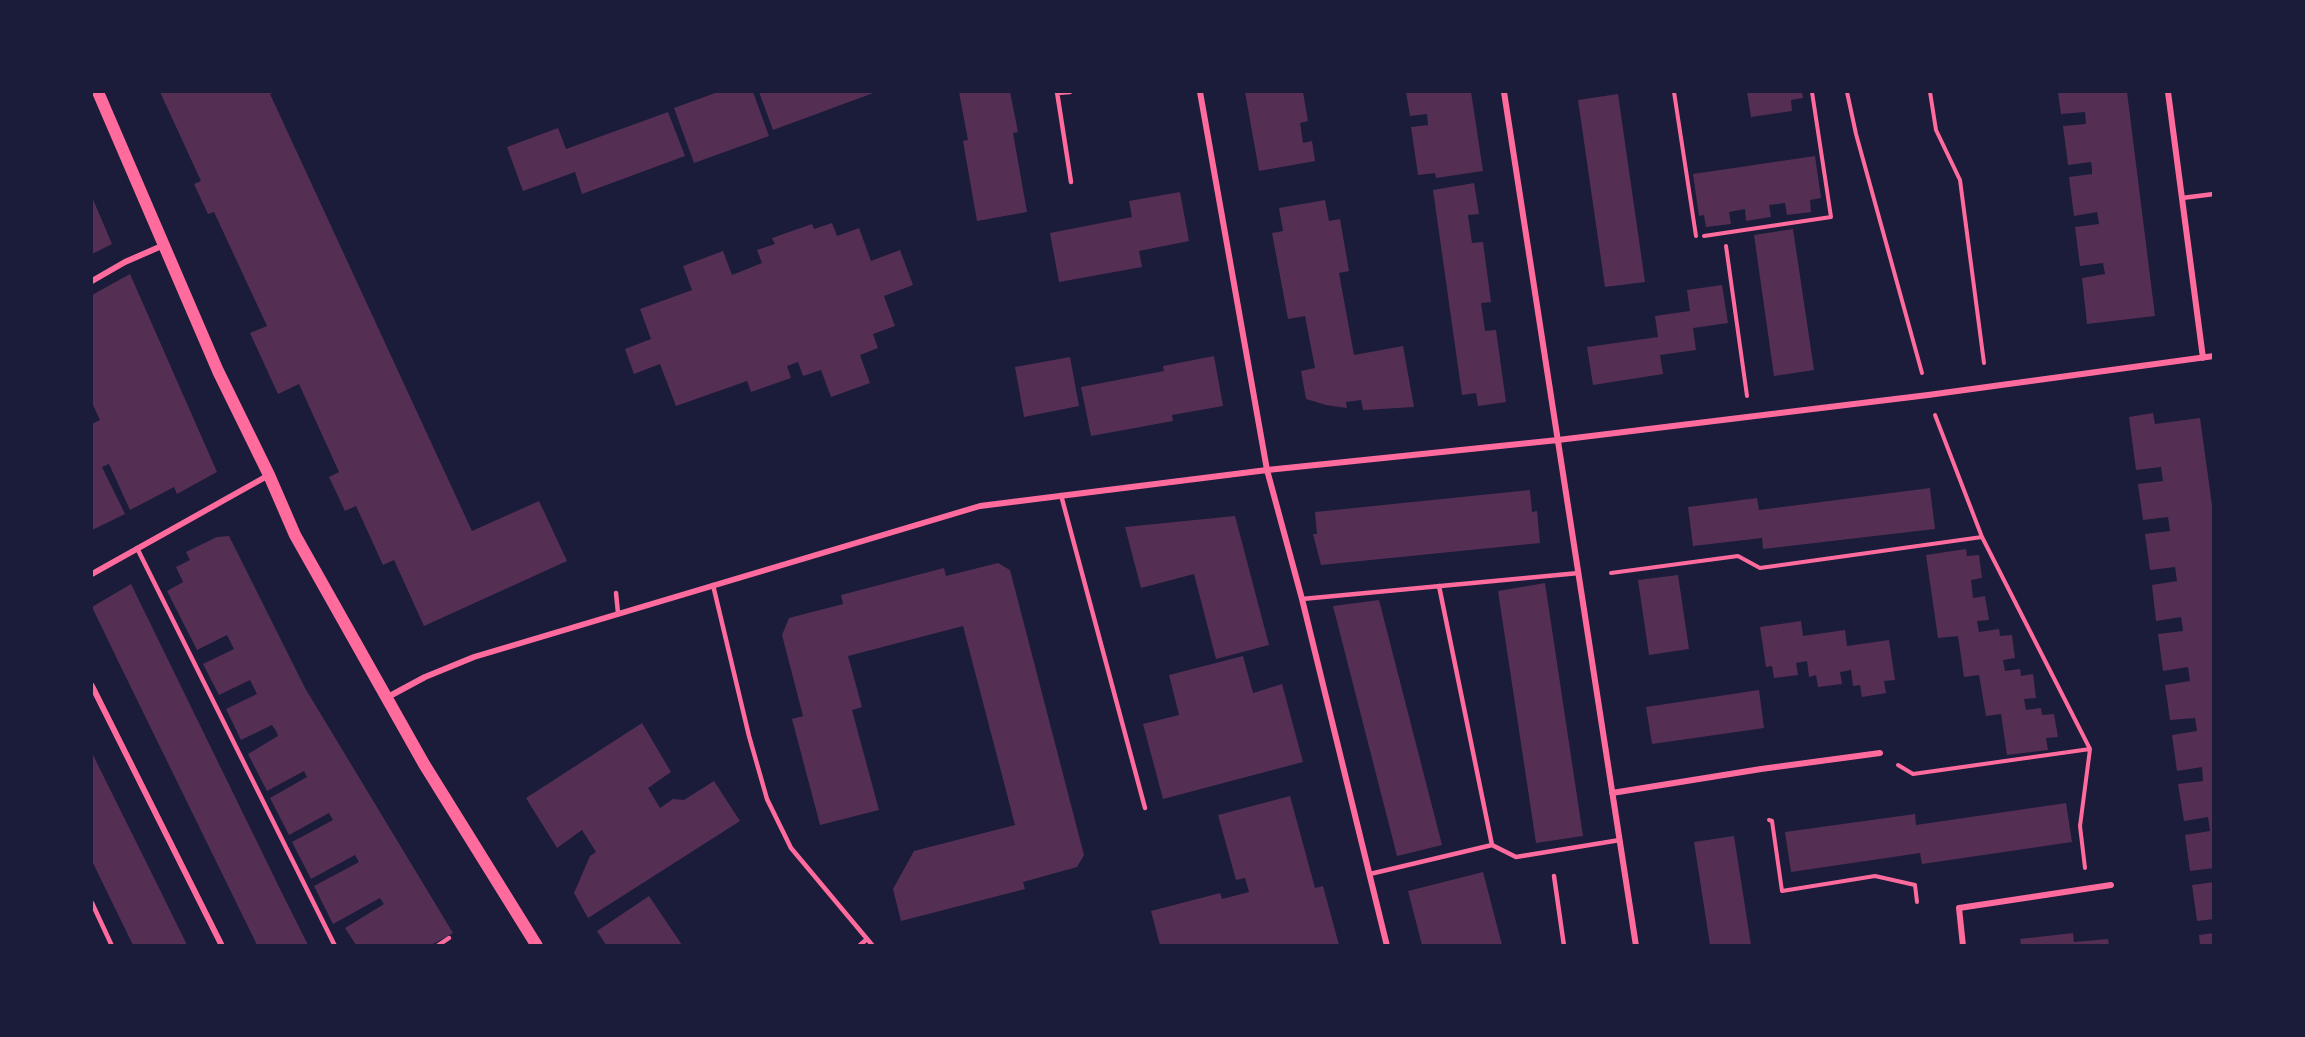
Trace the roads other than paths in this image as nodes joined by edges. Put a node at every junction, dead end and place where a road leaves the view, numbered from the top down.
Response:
1 (98, 92) edge
2 (1057, 92) edge
3 (1070, 92) edge
4 (1200, 92) edge
5 (1504, 92) edge
6 (2168, 92) edge
7 (1071, 182) dead end
8 (2214, 194) edge
9 (2182, 198) junction
10 (165, 244) junction
11 (92, 281) edge
12 (2214, 356) edge
13 (2203, 358) junction
14 (1558, 440) junction
15 (1267, 470) junction
16 (269, 475) junction
17 (1060, 494) junction
18 (137, 547) junction
19 (1579, 573) junction
20 (92, 574) edge
21 (713, 584) junction
22 (1439, 586) junction
23 (616, 593) dead end
24 (1302, 599) junction
25 (618, 613) junction
26 (92, 686) edge
27 (386, 698) junction
28 (1880, 753) road end
29 (1612, 793) junction
30 (1146, 808) dead end
31 (1620, 840) junction
32 (1492, 845) junction
33 (1370, 874) junction
34 (1554, 876) dead end
35 (2111, 885) dead end
36 (92, 903) edge
37 (449, 938) dead end
38 (867, 939) junction
39 (112, 945) edge
40 (222, 945) edge
41 (334, 945) edge
42 (437, 945) edge
43 (537, 945) edge
44 (859, 945) edge
45 (873, 945) edge
46 (1387, 945) edge
47 (1564, 945) edge
48 (1636, 945) edge
49 (1963, 945) edge

1 - 10 main road
2 - 3 lane
2 - 7 lane
4 - 15 street
5 - 14 street
6 - 9 street
8 - 9 lane
9 - 13 street
10 - 11 street
10 - 16 main road
12 - 13 street
13 - 14 street
14 - 15 street
14 - 19 street
15 - 17 street
15 - 24 street
16 - 18 street
16 - 27 main road
17 - 21 street
17 - 30 lane
18 - 20 street
18 - 41 lane
19 - 22 lane
19 - 29 street
21 - 25 street
21 - 38 lane
22 - 24 lane
22 - 32 lane
23 - 25 lane
24 - 33 street
25 - 27 street
26 - 40 street
27 - 43 main road
28 - 29 street
29 - 31 street
31 - 32 lane
31 - 48 street
32 - 33 lane
33 - 46 street
34 - 47 lane
35 - 49 street
36 - 39 lane
37 - 42 lane
38 - 44 lane
38 - 45 lane

